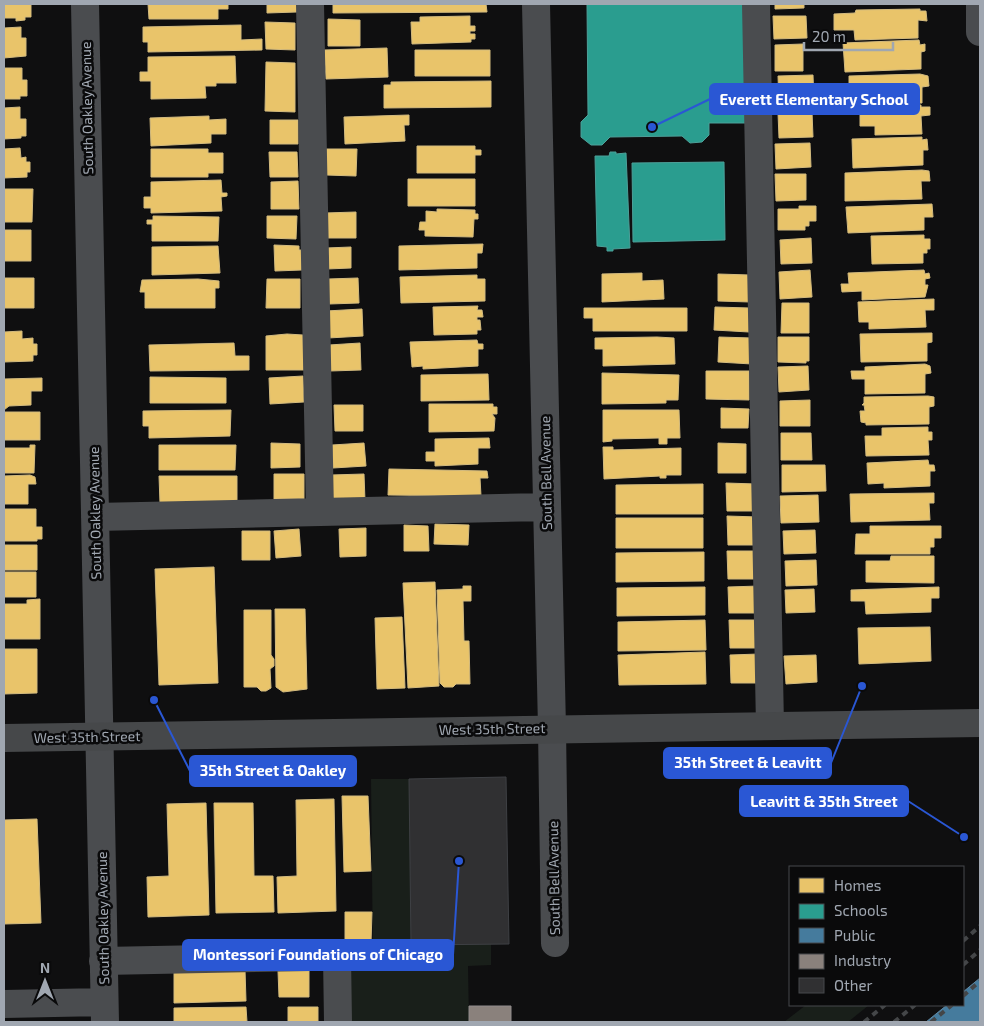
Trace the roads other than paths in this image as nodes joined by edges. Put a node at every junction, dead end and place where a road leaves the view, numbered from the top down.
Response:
1 (84, 4) edge
2 (310, 4) edge
3 (536, 4) edge
4 (756, 4) edge
5 (980, 4) edge
6 (980, 32) edge
7 (547, 507) junction
8 (320, 512) junction
9 (95, 517) junction
10 (980, 723) edge
11 (770, 726) junction
12 (552, 728) junction
13 (99, 736) junction
14 (4, 738) edge
15 (554, 942) dead end
16 (337, 956) junction
17 (364, 956) dead end
18 (104, 961) junction
19 (4, 1004) edge
20 (104, 1012) edge
21 (338, 1022) edge

1 - 9 street, South Oakley Avenue
2 - 8 street
3 - 7 street, South Bell Avenue
4 - 11 street
5 - 6 street
7 - 8 street
7 - 12 street, South Bell Avenue
8 - 9 street
9 - 13 street, South Oakley Avenue
10 - 11 main road, West 35th Street
11 - 12 main road, West 35th Street
12 - 13 main road, West 35th Street
12 - 15 street, South Bell Avenue
13 - 14 main road, West 35th Street
13 - 18 street, South Oakley Avenue
16 - 17 street
16 - 18 street
16 - 21 street
18 - 20 street, South Oakley Avenue
19 - 20 street

